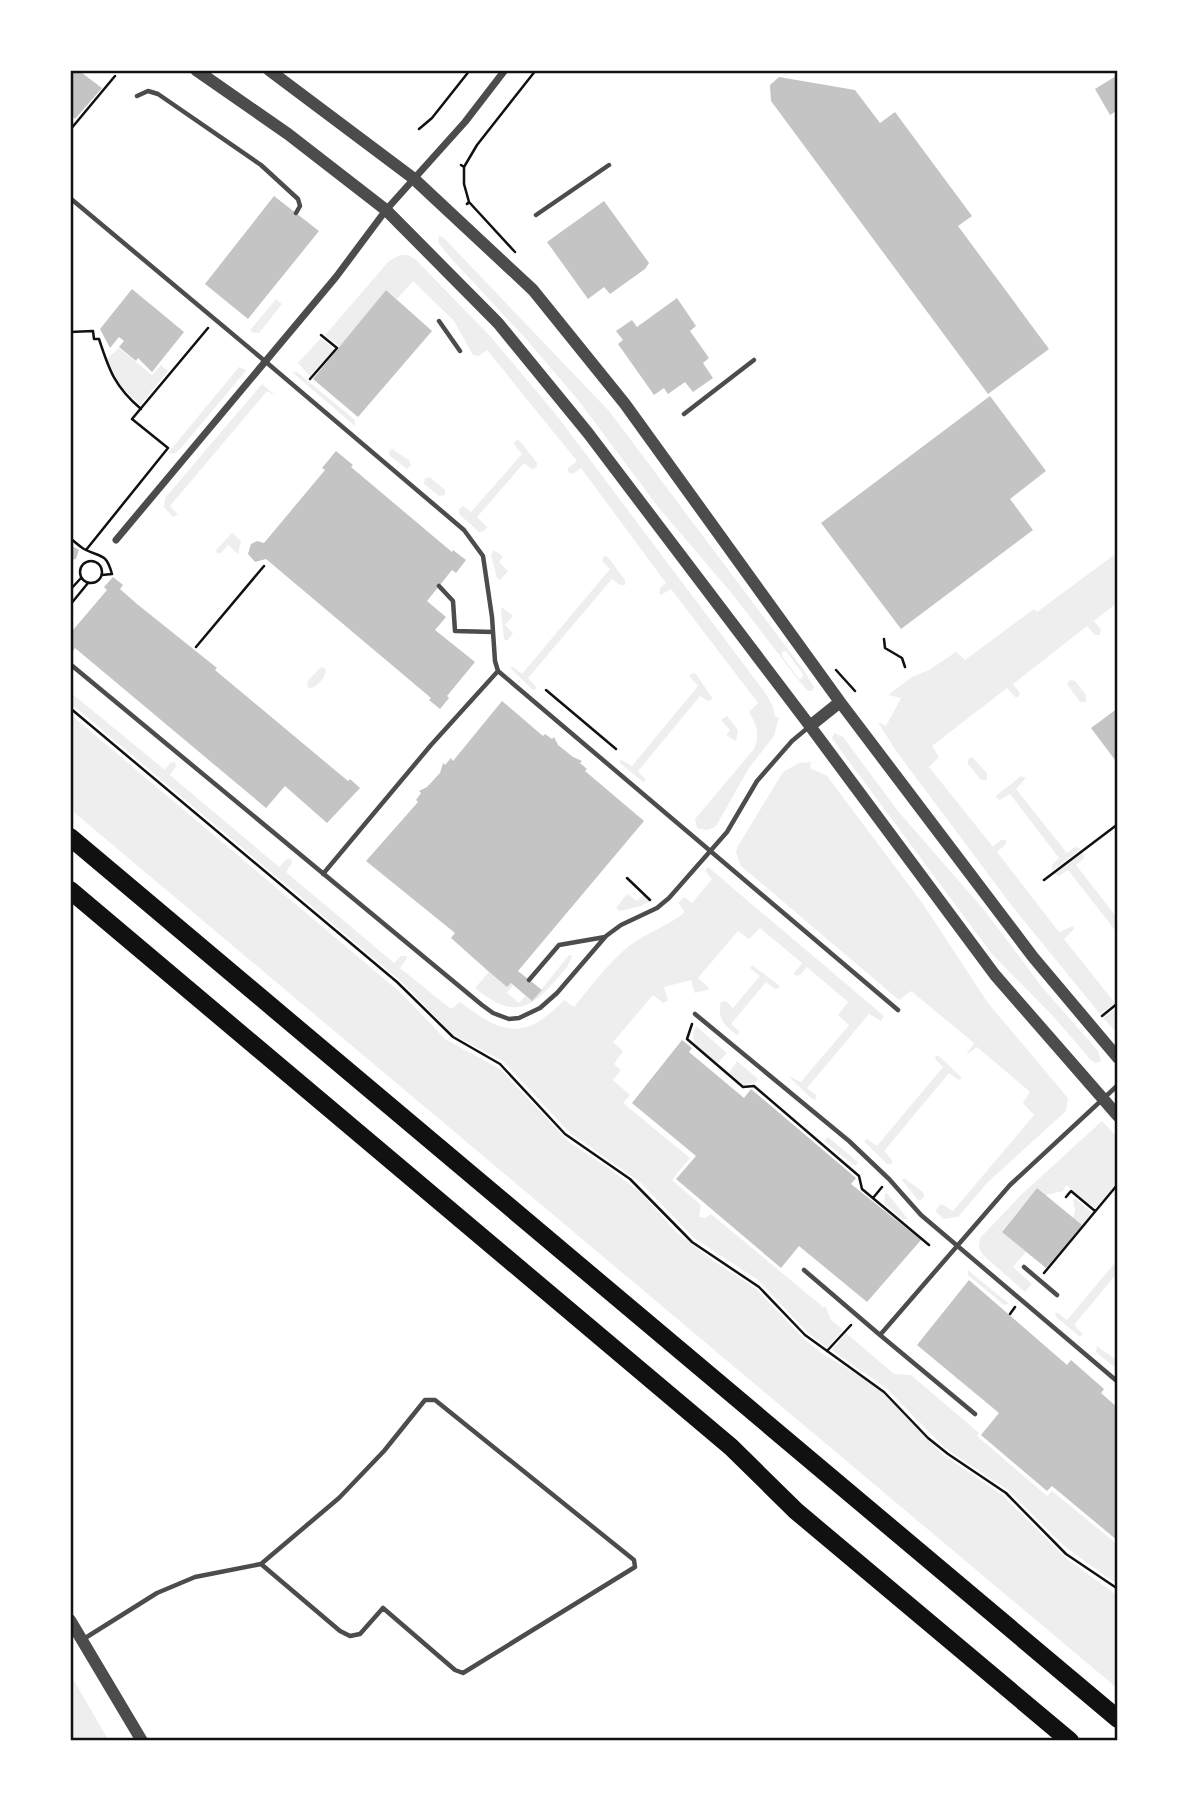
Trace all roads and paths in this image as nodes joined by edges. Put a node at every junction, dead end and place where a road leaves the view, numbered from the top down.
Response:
1 (196, 70) edge
2 (269, 70) edge
3 (470, 70) edge
4 (505, 70) edge
5 (536, 70) edge
6 (116, 76) dead end
7 (137, 96) dead end
8 (419, 129) dead end
9 (70, 130) edge
10 (609, 165) dead end
11 (413, 178) junction
12 (70, 198) edge
13 (469, 202) dead end
14 (386, 210) junction
15 (296, 213) dead end
16 (536, 215) dead end
17 (439, 321) dead end
18 (206, 331) dead end
19 (70, 332) edge
20 (321, 335) dead end
21 (460, 351) dead end
22 (754, 360) dead end
23 (266, 362) junction
24 (310, 379) dead end
25 (141, 409) junction
26 (684, 414) dead end
27 (70, 538) edge
28 (116, 540) dead end
29 (86, 550) junction
30 (264, 566) dead end
31 (102, 575) junction
32 (81, 578) junction
33 (88, 583) junction
34 (439, 586) dead end
35 (70, 590) edge
36 (70, 605) edge
37 (493, 632) junction
38 (884, 639) dead end
39 (196, 647) dead end
40 (70, 664) edge
41 (905, 667) dead end
42 (498, 671) junction
43 (546, 691) dead end
44 (840, 702) junction
45 (70, 708) edge
46 (810, 726) junction
47 (599, 735) junction
48 (594, 741) dead end
49 (616, 749) dead end
50 (1118, 824) edge
51 (70, 837) edge
52 (710, 850) junction
53 (323, 874) junction
54 (626, 878) dead end
55 (1044, 880) dead end
56 (70, 890) edge
57 (657, 908) junction
58 (606, 936) junction
59 (529, 980) dead end
60 (1118, 1003) edge
61 (898, 1010) dead end
62 (695, 1014) joint
63 (1103, 1015) dead end
64 (1118, 1058) edge
65 (1118, 1084) edge
66 (1103, 1099) junction
67 (1118, 1116) edge
68 (889, 1179) junction
69 (1118, 1184) edge
70 (1066, 1197) dead end
71 (873, 1198) junction
72 (1095, 1211) junction
73 (929, 1245) dead end
74 (958, 1247) junction
75 (1024, 1267) dead end
76 (804, 1270) dead end
77 (1039, 1279) junction
78 (1057, 1295) dead end
79 (1020, 1301) junction
80 (1010, 1314) dead end
81 (858, 1316) junction
82 (880, 1335) junction
83 (827, 1351) junction
84 (1118, 1382) edge
85 (975, 1414) dead end
86 (261, 1564) junction
87 (1118, 1589) edge
88 (70, 1620) edge
89 (82, 1640) junction
90 (1118, 1719) edge
91 (142, 1741) edge
92 (1070, 1741) edge

1 - 14 street
2 - 11 street
3 - 8 path
4 - 11 street
5 - 13 path
6 - 9 path
7 - 15 lane
10 - 16 lane
11 - 14 street
11 - 44 street
12 - 23 lane
14 - 23 street
14 - 46 street
17 - 21 lane
18 - 25 path
19 - 25 path
20 - 24 path
22 - 26 lane
23 - 28 street
23 - 37 lane
25 - 29 path
27 - 29 path
29 - 31 path
30 - 39 path
31 - 32 path
31 - 33 path
32 - 33 path
32 - 35 path
33 - 36 path
34 - 37 lane
37 - 42 lane
38 - 41 path
40 - 53 lane
42 - 52 lane
42 - 53 lane
43 - 47 path
44 - 46 street
44 - 64 street
45 - 83 path
46 - 52 lane
46 - 66 street
47 - 48 path
47 - 49 path
50 - 55 path
51 - 90 highway
52 - 57 lane
52 - 61 lane
53 - 58 lane
54 - 57 path
56 - 92 highway
57 - 58 lane
58 - 59 lane
60 - 63 path
62 - 68 lane
62 - 71 path
65 - 66 lane
66 - 67 street
66 - 74 lane
68 - 71 path
68 - 74 lane
69 - 72 path
70 - 72 path
71 - 73 path
72 - 77 path
74 - 79 lane
74 - 82 lane
75 - 77 lane
76 - 81 lane
77 - 78 lane
79 - 80 path
79 - 84 lane
81 - 82 lane
81 - 83 path
82 - 85 lane
83 - 87 path
86 - 86 lane
86 - 89 lane
88 - 89 street
89 - 91 street

